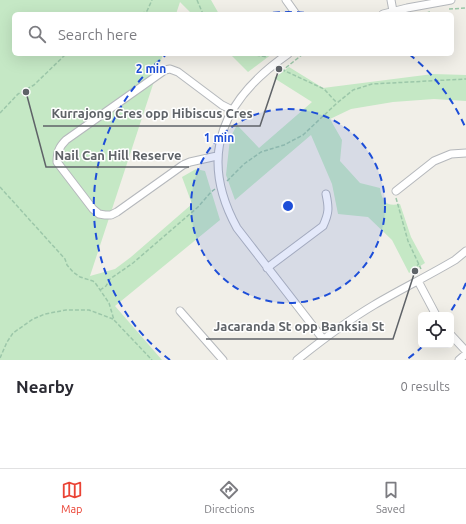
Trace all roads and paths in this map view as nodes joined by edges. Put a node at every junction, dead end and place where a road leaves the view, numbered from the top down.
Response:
1 (152, 0) edge
2 (197, 0) edge
3 (286, 0) edge
4 (391, 0) edge
5 (451, 0) edge
6 (466, 8) edge
7 (446, 9) dead end
8 (393, 11) junction
9 (145, 12) edge
10 (202, 12) edge
11 (295, 12) edge
12 (390, 12) edge
13 (64, 56) edge
14 (261, 56) edge
15 (286, 56) edge
16 (300, 56) edge
17 (267, 57) dead end
18 (466, 79) edge
19 (337, 103) junction
20 (232, 110) junction
21 (0, 113) edge
22 (466, 153) edge
23 (217, 156) junction
24 (220, 186) junction
25 (0, 187) edge
26 (396, 191) joint
27 (326, 194) dead end
28 (466, 251) edge
29 (420, 264) junction
30 (267, 268) junction
31 (412, 269) dead end
32 (421, 269) dead end
33 (418, 281) junction
34 (100, 290) junction
35 (180, 310) dead end
36 (434, 312) edge
37 (114, 320) junction
38 (454, 338) edge
39 (323, 339) junction
40 (466, 352) edge
41 (0, 358) edge
42 (152, 360) edge
43 (223, 360) edge
44 (297, 360) edge
45 (459, 360) edge

1 - 9 path
2 - 10 path
3 - 11 street
4 - 8 street
5 - 8 street
6 - 7 path
8 - 12 street
13 - 21 path
14 - 17 path
15 - 20 street
16 - 19 path
18 - 19 path
19 - 24 path
20 - 23 street
20 - 23 street
22 - 26 street
23 - 24 street
24 - 30 street
24 - 34 path
25 - 34 path
26 - 29 path
27 - 30 street
28 - 33 street
29 - 31 path
29 - 32 path
30 - 39 street
33 - 36 street
33 - 39 street
34 - 37 path
35 - 43 street
37 - 41 path
37 - 42 path
38 - 40 street
39 - 44 street
40 - 45 street

